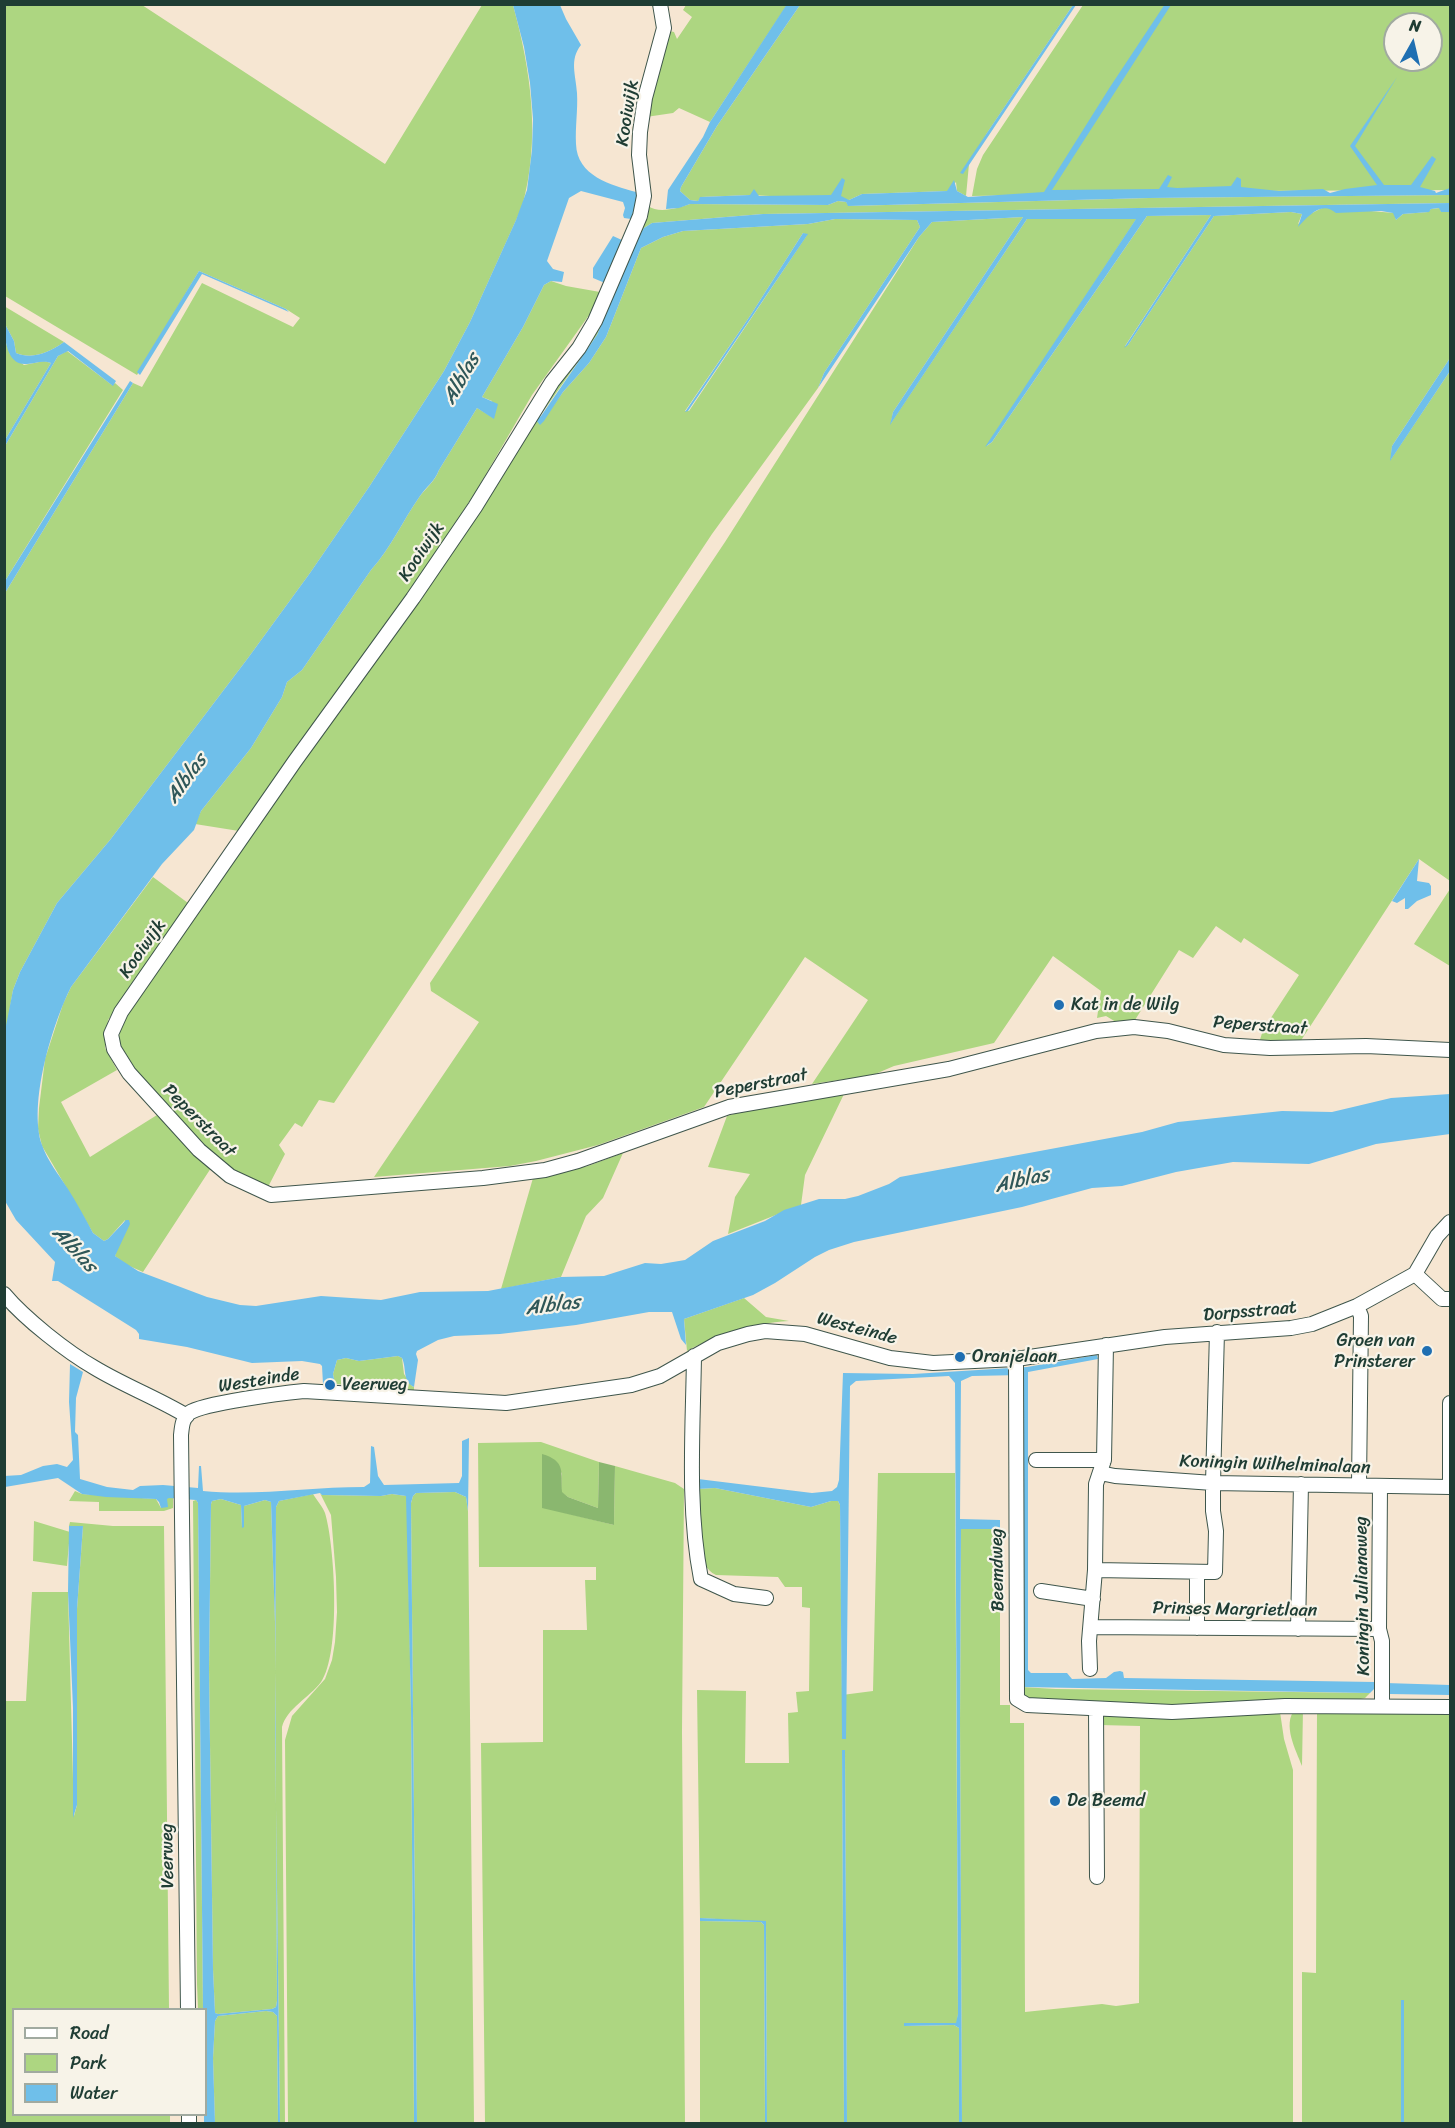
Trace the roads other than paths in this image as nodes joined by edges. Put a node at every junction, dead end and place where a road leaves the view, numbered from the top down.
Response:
1 (660, 4) edge
2 (1450, 1050) edge
3 (129, 1073) joint
4 (1450, 1222) edge
5 (1414, 1274) junction
6 (4, 1294) edge
7 (1450, 1299) edge
8 (1357, 1306) junction
9 (1217, 1332) junction
10 (1106, 1345) junction
11 (694, 1356) junction
12 (1016, 1359) junction
13 (1450, 1403) edge
14 (187, 1416) junction
15 (1036, 1460) dead end
16 (1102, 1466) junction
17 (1213, 1483) junction
18 (1301, 1484) junction
19 (1359, 1484) junction
20 (1380, 1486) junction
21 (1450, 1487) edge
22 (1095, 1569) junction
23 (1197, 1572) junction
24 (1041, 1591) dead end
25 (765, 1598) dead end
26 (1093, 1599) junction
27 (1091, 1627) junction
28 (1197, 1628) junction
29 (1298, 1629) junction
30 (1379, 1629) junction
31 (1090, 1669) dead end
32 (1382, 1705) junction
33 (1450, 1707) edge
34 (1096, 1709) junction
35 (1097, 1876) dead end
36 (188, 2008) edge

1 - 3 street, Kooiwijk
2 - 3 street, Peperstraat
4 - 5 street, Dorpsstraat
5 - 7 street
5 - 8 street, Dorpsstraat
6 - 14 street
8 - 9 street, Dorpsstraat
8 - 19 street
9 - 10 street, Dorpsstraat
9 - 17 street
10 - 12 street, Dorpsstraat
10 - 16 street
11 - 12 street, Westeinde
11 - 14 street, Westeinde
11 - 25 street
12 - 34 street, Beemdweg
13 - 21 street
14 - 36 street, Veerweg
15 - 16 street, Koningin Wilhelminalaan
16 - 17 street, Koningin Wilhelminalaan
16 - 22 street
17 - 18 street, Koningin Wilhelminalaan
17 - 23 street
18 - 19 street, Koningin Wilhelminalaan
18 - 29 street
19 - 20 street, Koningin Wilhelminalaan
20 - 21 street, Koningin Wilhelminalaan
20 - 30 street, Koningin Julianaweg
22 - 23 street
22 - 26 street
23 - 28 street
24 - 26 street
26 - 27 street
27 - 28 street, Prinses Margrietlaan
27 - 31 street
28 - 29 street, Prinses Margrietlaan
29 - 30 street, Prinses Margrietlaan
30 - 32 street, Koningin Julianaweg
32 - 33 street, Beemdweg
32 - 34 street, Beemdweg
34 - 35 street

